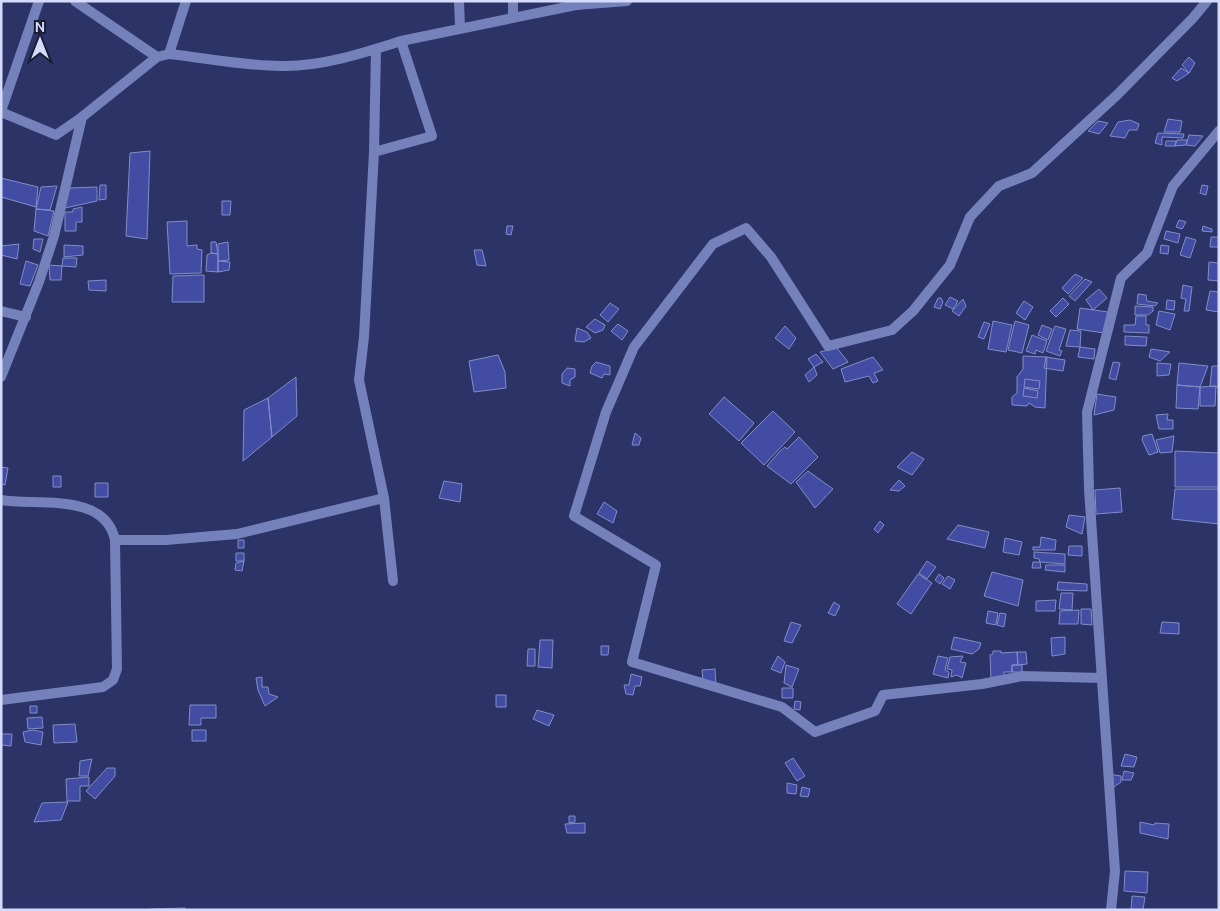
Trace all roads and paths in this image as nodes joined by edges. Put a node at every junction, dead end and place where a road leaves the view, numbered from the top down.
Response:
1 (39, 1) edge
2 (75, 1) edge
3 (186, 1) edge
4 (458, 1) edge
5 (513, 1) edge
6 (627, 1) edge
7 (1206, 1) edge
8 (568, 4) edge
9 (512, 18) junction
10 (460, 28) junction
11 (401, 41) junction
12 (376, 49) junction
13 (169, 54) junction
14 (157, 57) junction
15 (1, 111) edge
16 (82, 117) junction
17 (1219, 131) edge
18 (374, 152) junction
19 (1, 311) edge
20 (26, 316) junction
21 (1, 377) edge
22 (384, 498) junction
23 (1, 500) edge
24 (115, 540) junction
25 (393, 581) dead end
26 (1102, 678) junction
27 (1, 700) edge
28 (1110, 910) edge

1 - 15 street
2 - 14 street
3 - 13 street
4 - 10 street
5 - 9 street
6 - 8 street
7 - 26 street
8 - 9 street
9 - 10 street
10 - 11 street
11 - 12 street
11 - 18 street
12 - 13 street
12 - 18 street
13 - 14 street
14 - 16 street
15 - 16 street
16 - 20 street
17 - 26 street
18 - 22 street
19 - 20 street
20 - 21 street
22 - 24 street
22 - 25 street
23 - 24 street
24 - 27 street
26 - 28 street

